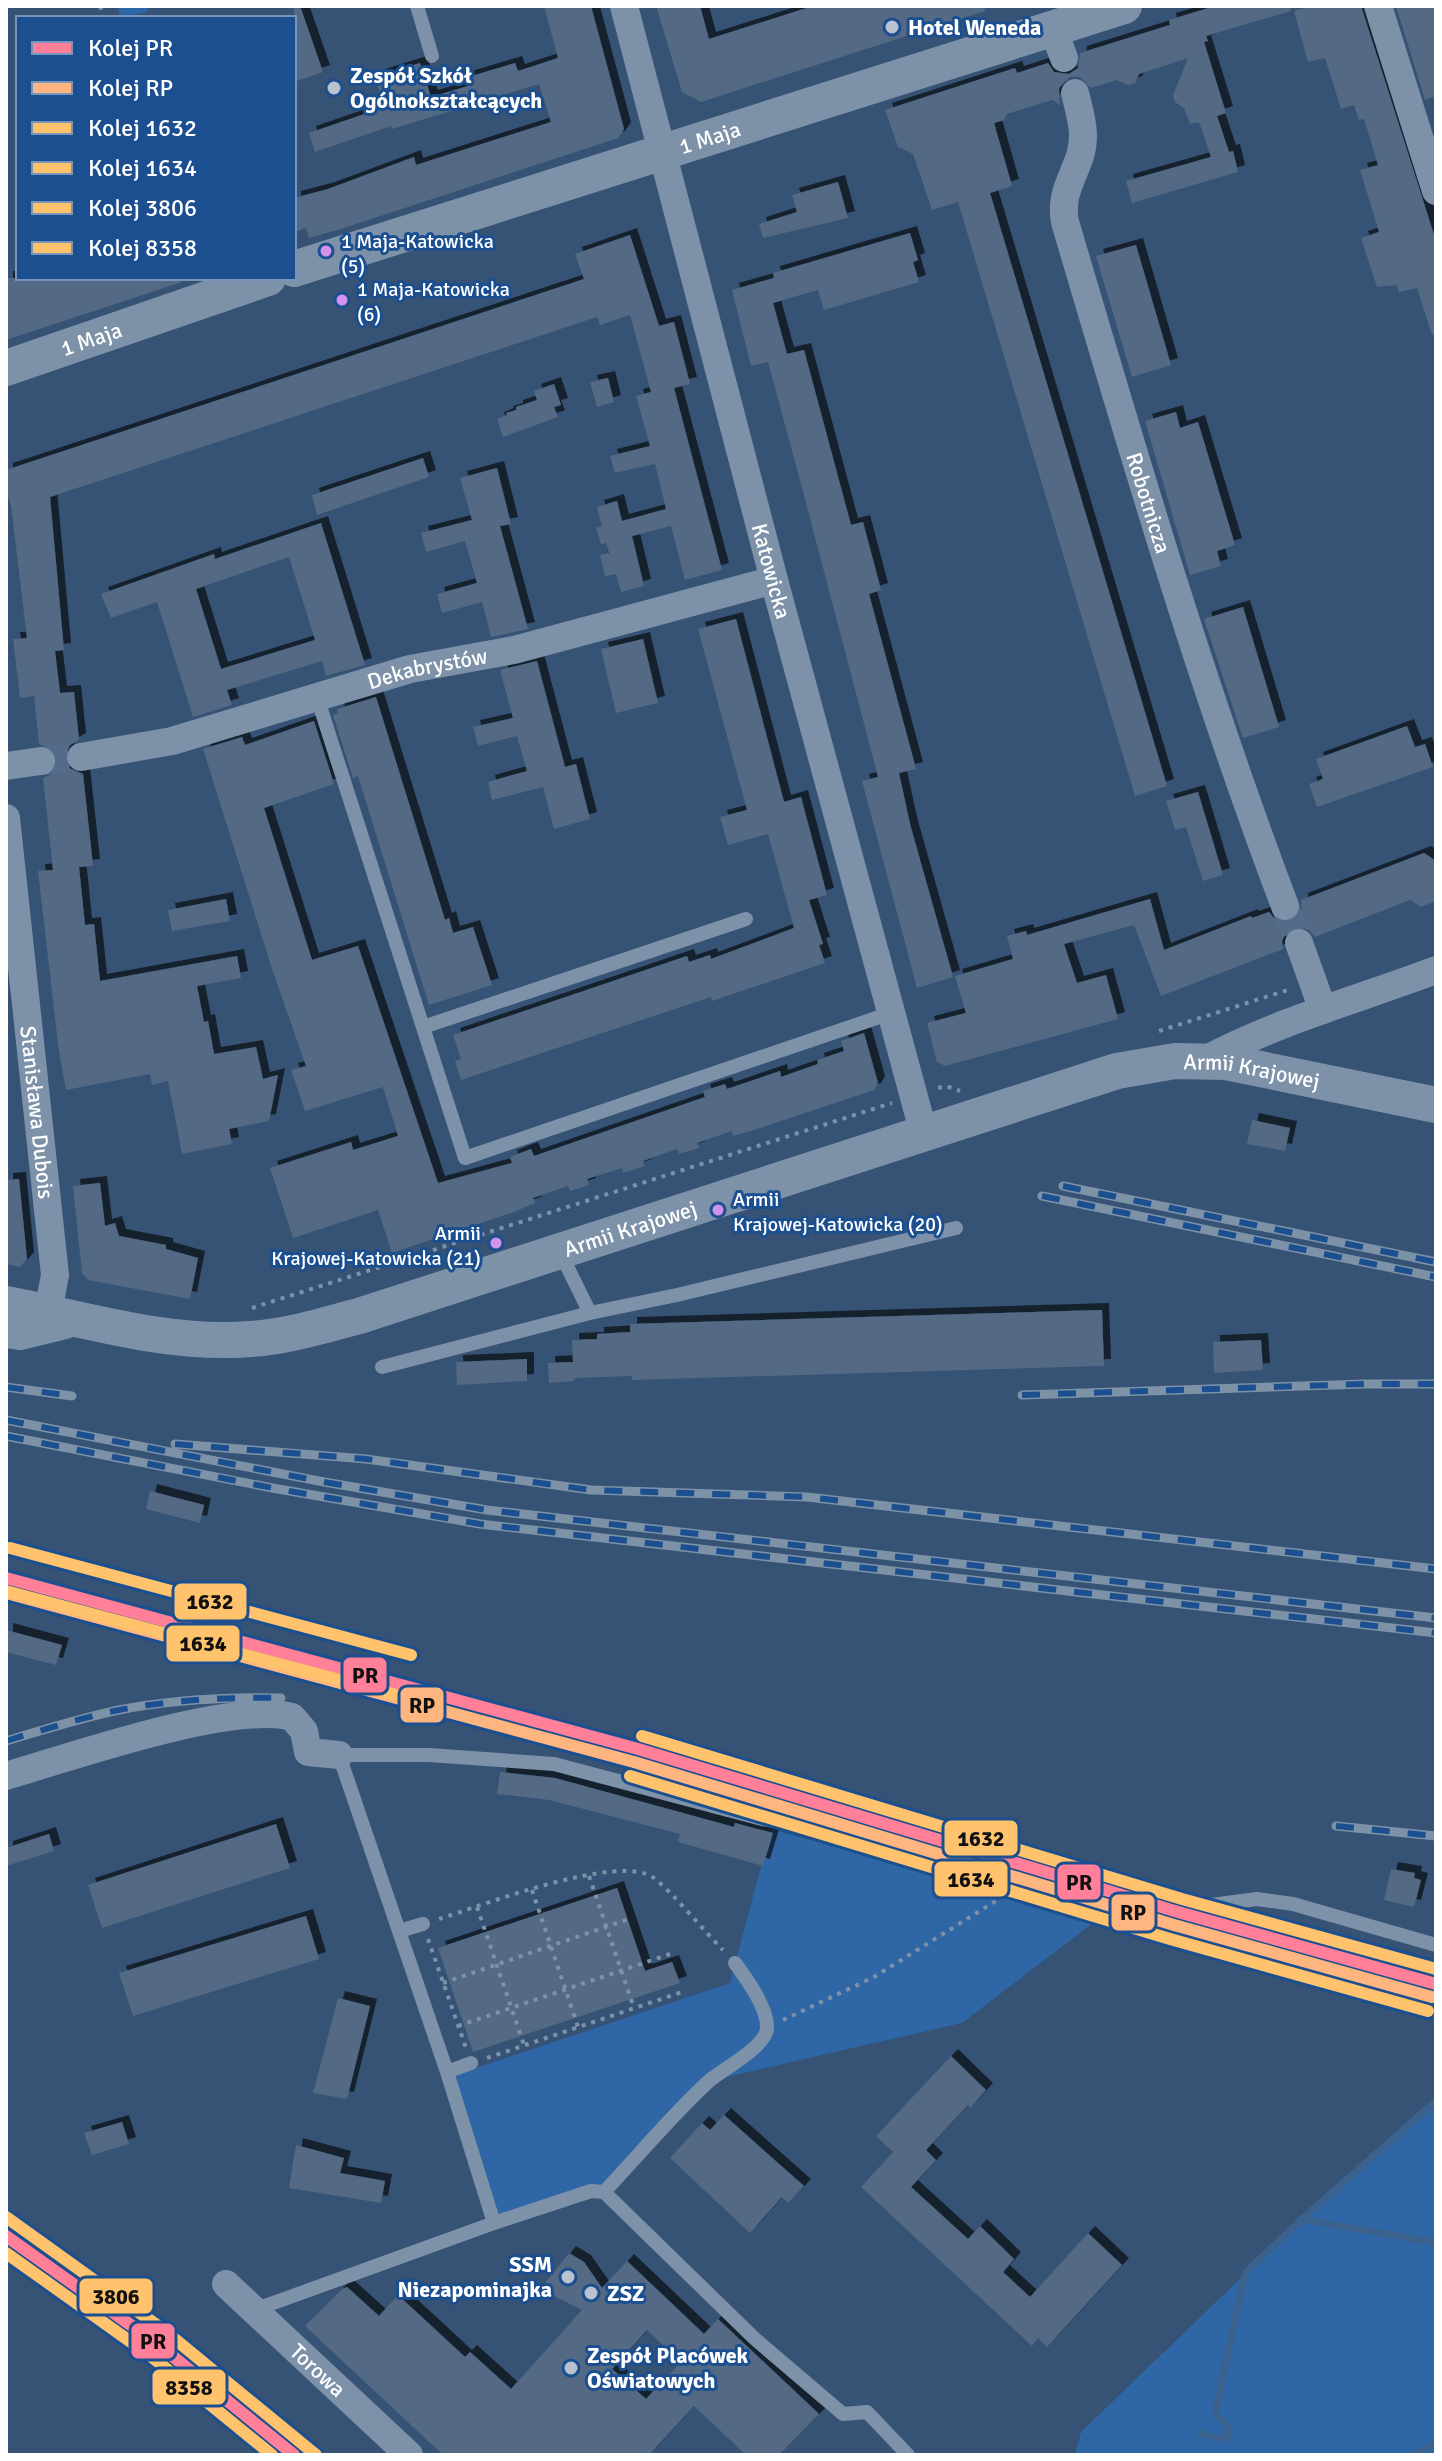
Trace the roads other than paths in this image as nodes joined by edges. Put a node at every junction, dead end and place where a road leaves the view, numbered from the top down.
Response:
1 (417, 6) edge
2 (624, 6) edge
3 (1378, 6) edge
4 (1108, 9) edge
5 (432, 56) dead end
6 (1075, 93) dead end
7 (662, 152) junction
8 (1436, 191) edge
9 (296, 268) edge
10 (262, 280) edge
11 (6, 368) edge
12 (774, 580) junction
13 (317, 697) junction
14 (81, 757) tunnel mouth
15 (41, 761) tunnel mouth
16 (6, 766) edge
17 (6, 818) edge
18 (1285, 906) tunnel mouth
19 (746, 919) dead end
20 (1299, 943) tunnel mouth
21 (1436, 970) edge
22 (1323, 1010) junction
23 (891, 1013) junction
24 (423, 1027) junction
25 (1205, 1060) junction
26 (1436, 1105) edge
27 (924, 1134) junction
28 (956, 1228) dead end
29 (559, 1250) junction
30 (6, 1304) edge
31 (590, 1313) junction
32 (63, 1315) junction
33 (6, 1330) edge
34 (382, 1367) dead end
35 (339, 1755) junction
36 (6, 1776) edge
37 (1144, 1921) junction
38 (423, 1924) road end
39 (399, 1931) junction
40 (1436, 1945) edge
41 (735, 1963) road end
42 (1436, 2005) edge
43 (471, 2063) road end
44 (447, 2072) junction
45 (604, 2192) junction
46 (494, 2223) junction
47 (226, 2284) dead end
48 (254, 2310) junction
49 (409, 2455) edge
50 (908, 2455) edge

1 - 5 lane
2 - 7 street, Katowicka
3 - 8 street
4 - 7 street, 1 Maja
6 - 18 street, Robotnicza
7 - 9 street, 1 Maja
7 - 12 street, Katowicka
10 - 11 street, 1 Maja
12 - 13 street, Dekabrystów
12 - 23 street, Katowicka
13 - 14 street, Dekabrystów
13 - 24 lane
15 - 16 street
17 - 32 street, Stanisława Dubois
19 - 24 lane
20 - 22 street
21 - 22 street
22 - 25 street
23 - 24 lane
23 - 27 street, Katowicka
25 - 26 street, Armii Krajowej
25 - 27 street, Armii Krajowej
27 - 29 street, Armii Krajowej
28 - 31 lane
29 - 31 lane
29 - 32 street, Armii Krajowej
30 - 32 street, Armii Krajowej
31 - 34 lane
32 - 33 street
35 - 36 street
35 - 37 lane
35 - 39 lane
37 - 40 lane
37 - 42 lane
38 - 39 lane
39 - 44 lane
41 - 45 lane
43 - 44 lane
44 - 46 lane
45 - 46 lane
45 - 50 lane
46 - 48 lane
47 - 48 street, Torowa
48 - 49 street, Torowa

